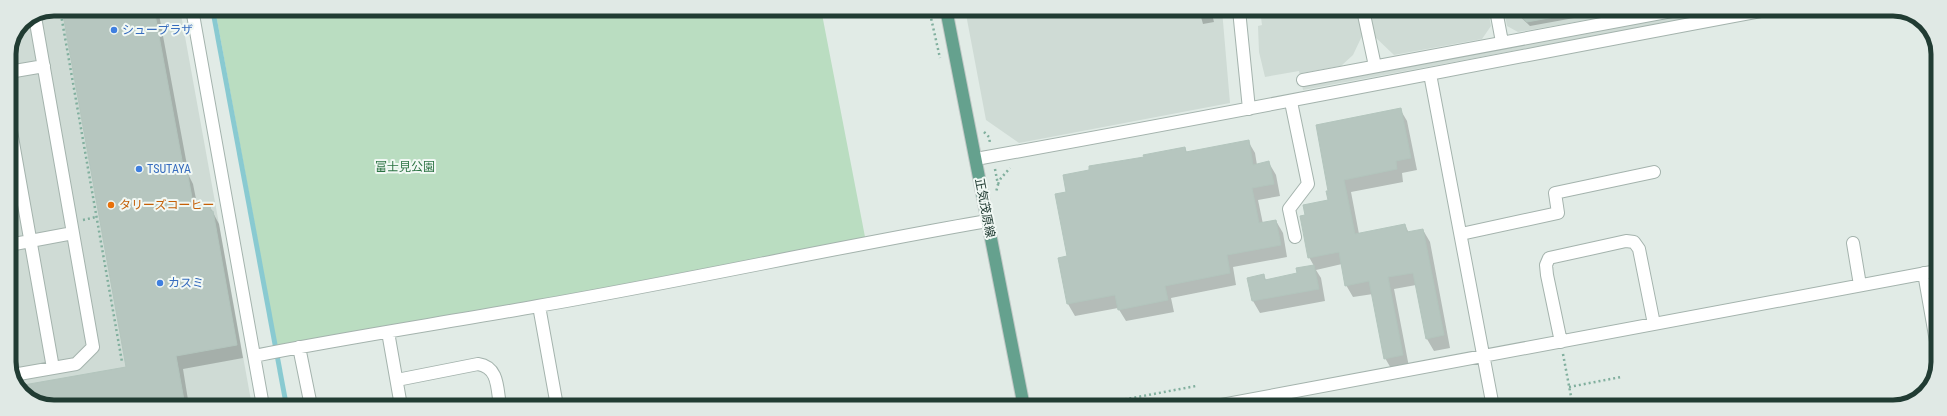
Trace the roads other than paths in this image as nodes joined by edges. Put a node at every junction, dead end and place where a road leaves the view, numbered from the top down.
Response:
1 (193, 16) edge
2 (947, 16) edge
3 (1240, 16) edge
4 (1364, 16) edge
5 (1497, 16) edge
6 (1644, 16) edge
7 (1734, 16) edge
8 (36, 21) edge
9 (1502, 42) junction
10 (44, 66) junction
11 (1375, 66) junction
12 (16, 71) edge
13 (1430, 74) junction
14 (1303, 80) dead end
15 (1291, 102) junction
16 (1249, 109) junction
17 (976, 159) junction
18 (16, 160) edge
19 (1654, 172) dead end
20 (988, 221) junction
21 (73, 233) junction
22 (1461, 234) junction
23 (1295, 237) dead end
24 (30, 241) junction
25 (16, 243) edge
26 (1853, 243) dead end
27 (1931, 272) edge
28 (1924, 273) junction
29 (1860, 285) junction
30 (539, 306) junction
31 (1931, 313) edge
32 (1654, 324) junction
33 (388, 332) junction
34 (1561, 342) junction
35 (299, 347) junction
36 (254, 356) junction
37 (1484, 356) junction
38 (53, 368) junction
39 (18, 374) edge
40 (397, 380) junction
41 (262, 400) edge
42 (310, 400) edge
43 (400, 400) edge
44 (499, 400) edge
45 (556, 400) edge
46 (1023, 400) edge
47 (1248, 400) edge
48 (1492, 400) edge

1 - 36 street
2 - 17 main road, 正気茂原線
3 - 16 street
4 - 11 street
5 - 9 street
6 - 9 street
7 - 13 street
8 - 10 street
9 - 11 street
10 - 12 street
10 - 21 street
11 - 14 street
13 - 15 street
13 - 22 street
15 - 16 street
15 - 23 street
16 - 17 street
17 - 20 main road, 正気茂原線
18 - 24 street
19 - 22 street
20 - 30 street
20 - 46 main road, 正気茂原線
21 - 24 street
21 - 38 street
22 - 37 street
24 - 25 street
24 - 38 street
26 - 29 street
27 - 28 street
28 - 29 street
28 - 31 street
29 - 32 street
30 - 33 street
30 - 45 street
32 - 34 street
32 - 34 street
33 - 35 street
33 - 40 street
34 - 37 street
35 - 36 street
35 - 42 street
36 - 41 street
37 - 47 street
37 - 48 street
38 - 39 street
40 - 43 street
40 - 44 street

